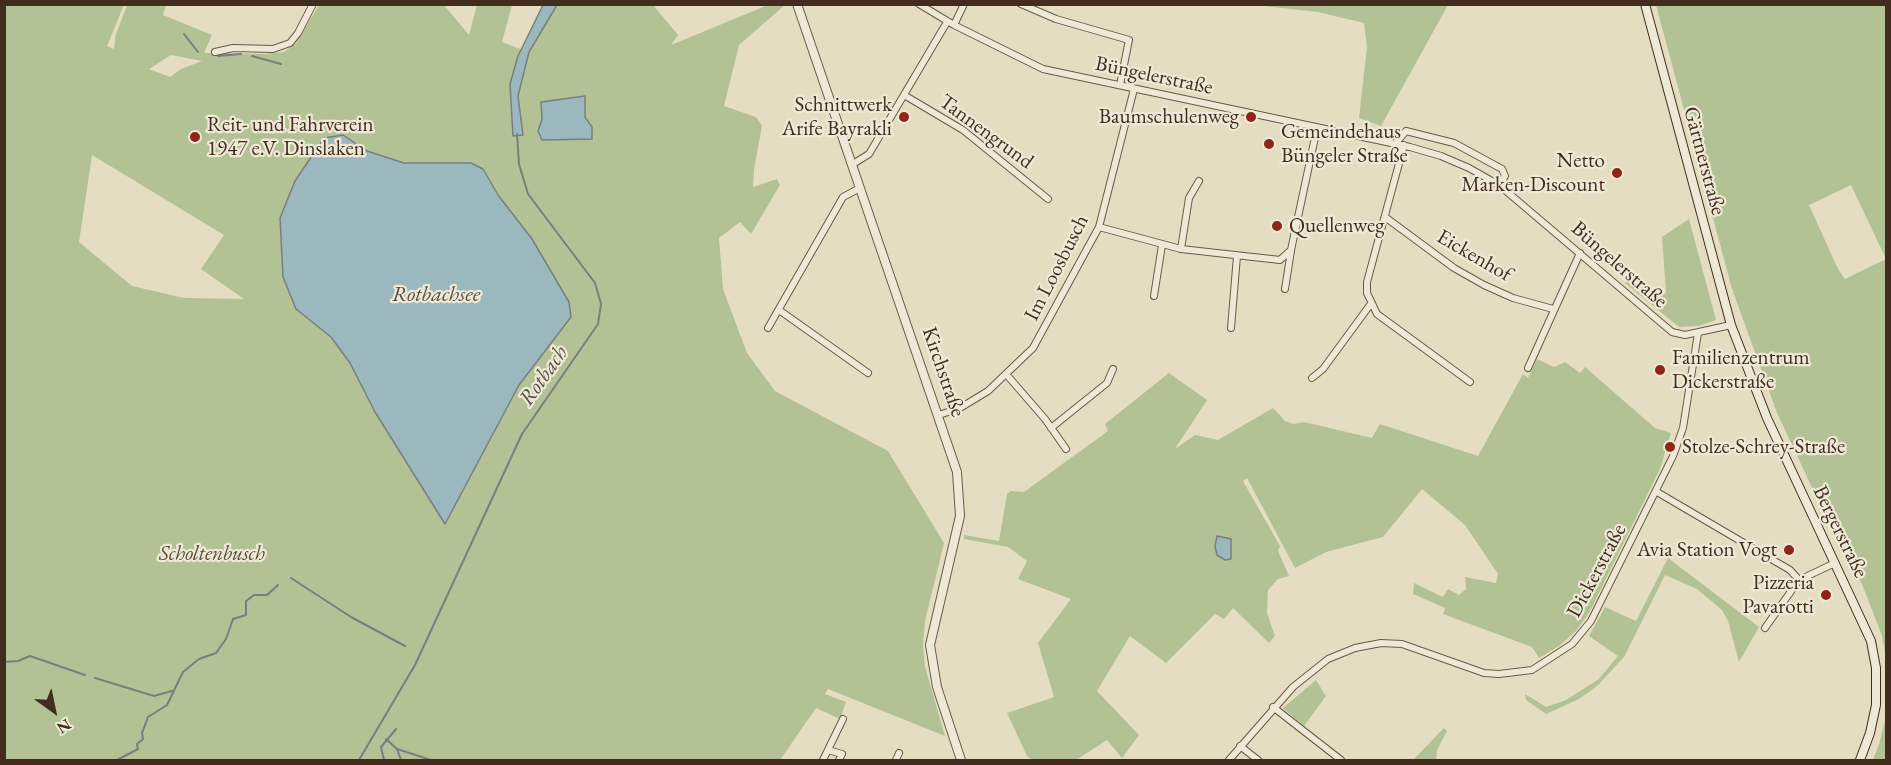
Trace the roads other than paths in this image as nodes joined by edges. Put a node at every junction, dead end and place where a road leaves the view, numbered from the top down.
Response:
1 (313, 4) edge
2 (797, 4) edge
3 (919, 4) edge
4 (964, 4) edge
5 (1022, 4) edge
6 (1645, 4) edge
7 (947, 22) junction
8 (954, 25) junction
9 (215, 52) dead end
10 (1120, 86) junction
11 (1134, 88) junction
12 (904, 95) junction
13 (1317, 128) junction
14 (1395, 144) junction
15 (1404, 146) junction
16 (853, 164) junction
17 (1199, 181) dead end
18 (1499, 185) junction
19 (860, 188) junction
20 (1048, 199) dead end
21 (1385, 217) junction
22 (1099, 227) junction
23 (1162, 245) junction
24 (1181, 249) junction
25 (1291, 250) junction
26 (1580, 253) junction
27 (1237, 256) junction
28 (1285, 289) dead end
29 (1154, 296) dead end
30 (1370, 304) junction
31 (1553, 309) junction
32 (779, 310) junction
33 (1731, 326) junction
34 (768, 328) dead end
35 (1231, 328) dead end
36 (1698, 333) junction
37 (1528, 368) dead end
38 (1113, 369) dead end
39 (868, 373) dead end
40 (1006, 374) junction
41 (1312, 378) dead end
42 (1470, 382) dead end
43 (939, 415) junction
44 (1051, 428) junction
45 (1066, 449) dead end
46 (1657, 492) junction
47 (1835, 564) junction
48 (1799, 580) junction
49 (1765, 628) dead end
50 (1273, 707) junction
51 (843, 719) dead end
52 (1240, 746) junction
53 (828, 750) junction
54 (899, 753) dead end
55 (823, 760) edge
56 (839, 760) edge
57 (896, 760) edge
58 (961, 760) edge
59 (1229, 760) edge
60 (1258, 760) edge
61 (1341, 760) edge
62 (1860, 760) edge

1 - 9 street
2 - 16 street, Kirchstraße
3 - 7 street, Büngelerstraße
4 - 8 street
5 - 10 street
6 - 33 main road, Gärtnerstraße
7 - 8 street, Büngelerstraße
7 - 12 street
8 - 10 street, Büngelerstraße
10 - 11 street, Büngelerstraße
11 - 13 street, Büngelerstraße
11 - 22 street, Im Loosbusch
12 - 16 street
12 - 20 street, Tannengrund
13 - 14 street, Büngelerstraße
13 - 25 street
14 - 15 street, Büngelerstraße
14 - 18 street
15 - 18 street, Büngelerstraße
15 - 21 street
16 - 19 street, Kirchstraße
17 - 24 street
18 - 26 street, Büngelerstraße
19 - 32 street
19 - 43 street, Kirchstraße
21 - 30 street
21 - 31 street, Eickenhof
22 - 23 street
22 - 40 street, Im Loosbusch
23 - 24 street
23 - 29 street
24 - 27 street
25 - 27 street
25 - 28 street
26 - 31 street
26 - 36 street, Büngelerstraße
27 - 35 street
30 - 41 street
30 - 42 street
31 - 37 street
32 - 34 street
32 - 39 street
33 - 36 street, Büngelerstraße
33 - 47 main road, Bergerstraße
36 - 46 street, Dickerstraße
38 - 44 street
40 - 43 street, Im Loosbusch
40 - 44 street
43 - 58 street, Kirchstraße
44 - 45 street
46 - 48 street
46 - 50 street, Dickerstraße
47 - 48 street
47 - 62 main road, Bergerstraße
48 - 49 street
50 - 52 street, Dickerstraße
50 - 61 street
51 - 53 street
52 - 59 street, Dickerstraße
52 - 60 street
53 - 55 street
53 - 56 street
54 - 57 street

